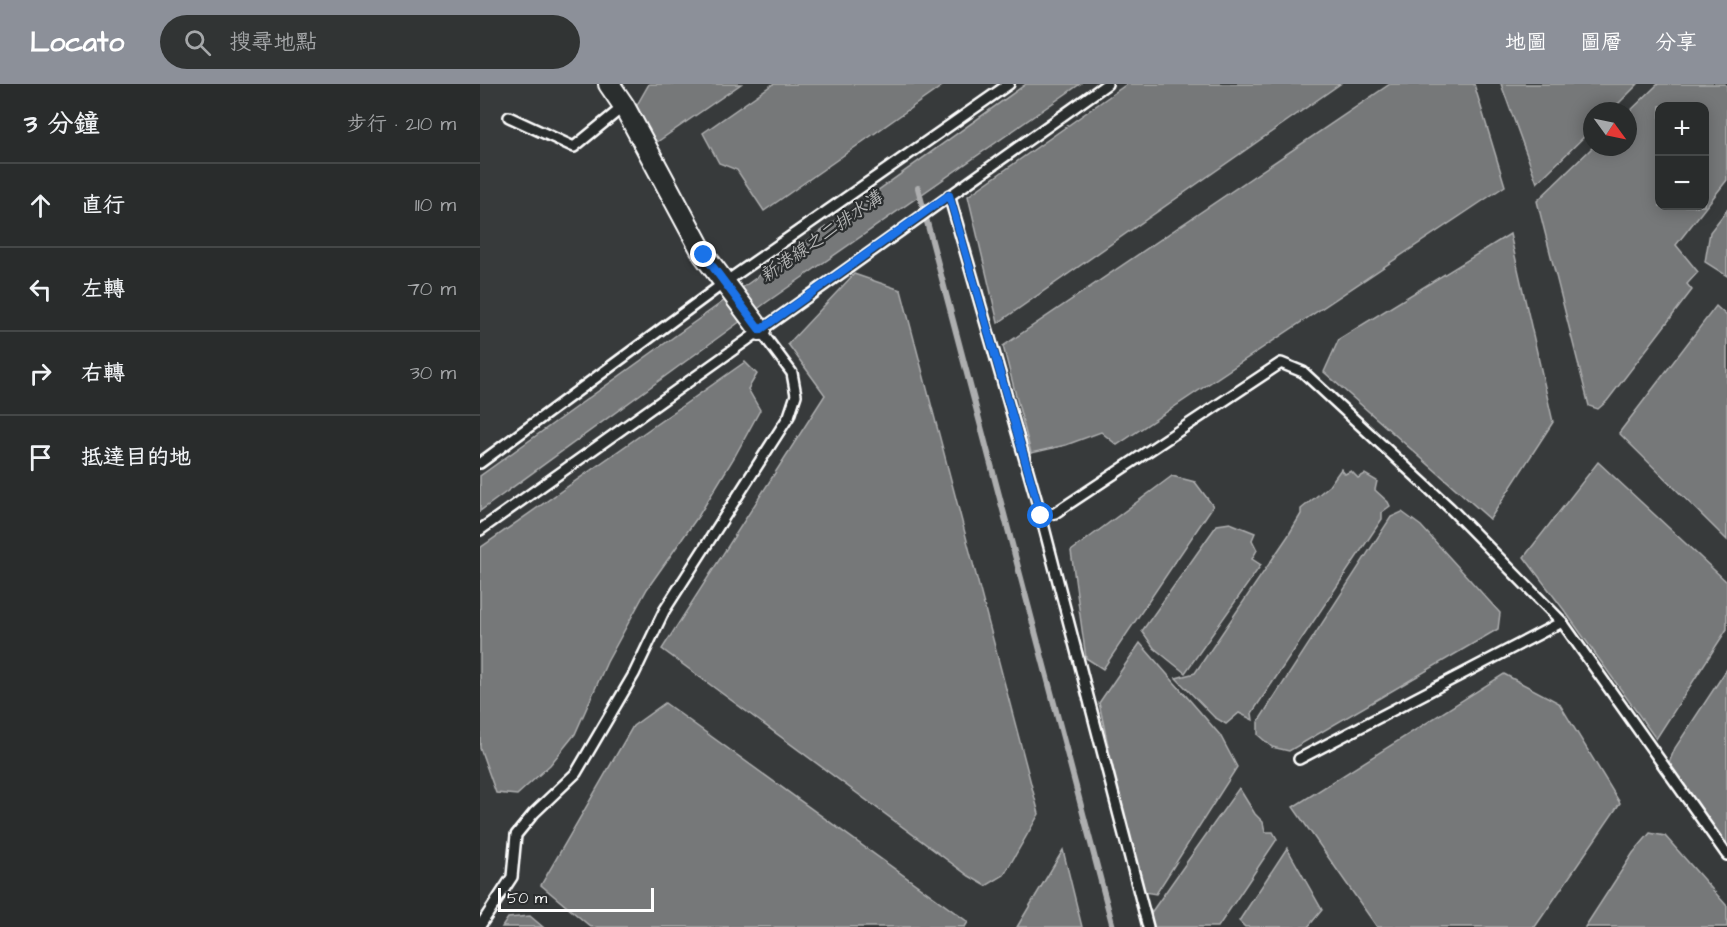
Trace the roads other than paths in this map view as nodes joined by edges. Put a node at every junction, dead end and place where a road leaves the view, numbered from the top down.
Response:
1 (609, 84) edge
2 (1009, 84) edge
3 (1107, 84) edge
4 (624, 106) junction
5 (509, 117) dead end
6 (949, 195) junction
7 (724, 283) junction
8 (760, 330) junction
9 (480, 463) edge
10 (1041, 516) junction
11 (480, 530) edge
12 (1562, 622) junction
13 (1299, 759) dead end
14 (1727, 855) edge
15 (480, 926) edge
16 (1148, 927) edge

1 - 4 street
2 - 7 lane
3 - 6 lane
4 - 5 lane
4 - 7 street
6 - 8 lane
6 - 10 lane
7 - 8 street
7 - 9 lane
8 - 11 lane
8 - 15 lane
10 - 12 lane
10 - 16 lane
12 - 13 lane
12 - 14 lane

